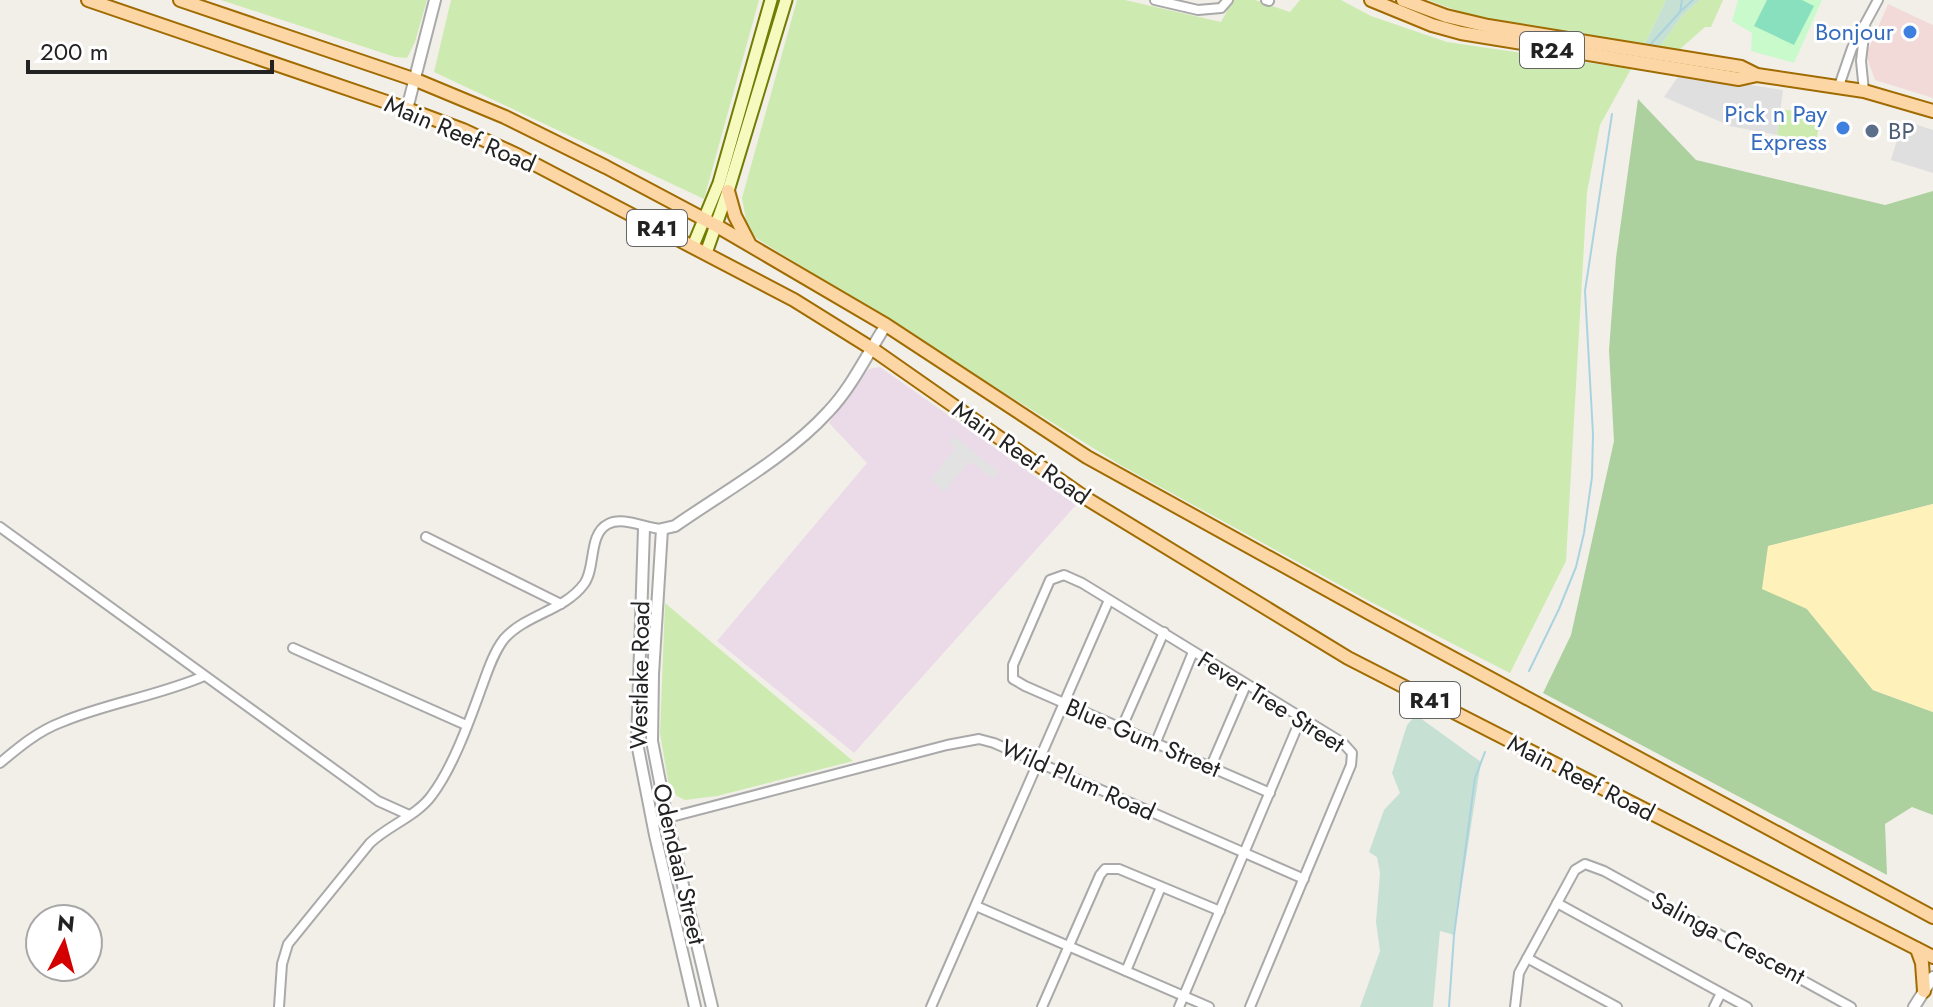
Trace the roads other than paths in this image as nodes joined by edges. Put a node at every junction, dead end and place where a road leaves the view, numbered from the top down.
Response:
1 (88, 0) edge
2 (180, 0) edge
3 (435, 0) edge
4 (771, 0) edge
5 (786, 0) edge
6 (1155, 0) edge
7 (1228, 0) edge
8 (1371, 0) edge
9 (1403, 0) edge
10 (1878, 0) edge
11 (1168, 2) edge
12 (1865, 27) junction
13 (1757, 75) junction
14 (416, 80) junction
15 (1839, 86) junction
16 (1864, 91) junction
17 (407, 109) junction
18 (1933, 111) edge
19 (728, 191) junction
20 (704, 219) junction
21 (717, 226) junction
22 (750, 245) junction
23 (693, 246) junction
24 (706, 253) junction
25 (886, 325) junction
26 (871, 348) junction
27 (0, 527) edge
28 (644, 528) junction
29 (662, 529) junction
30 (426, 537) dead end
31 (1109, 600) junction
32 (561, 604) junction
33 (1164, 632) junction
34 (293, 648) dead end
35 (1193, 652) junction
36 (204, 676) junction
37 (1017, 682) joint
38 (1246, 685) junction
39 (1064, 703) junction
40 (1301, 718) junction
41 (466, 725) junction
42 (1122, 727) junction
43 (1156, 742) junction
44 (0, 763) edge
45 (1039, 763) junction
46 (1211, 766) junction
47 (1270, 793) junction
48 (409, 815) junction
49 (667, 818) junction
50 (652, 822) junction
51 (1243, 852) junction
52 (1304, 879) junction
53 (1161, 887) junction
54 (1557, 903) junction
55 (976, 906) junction
56 (1220, 911) junction
57 (1933, 917) edge
58 (1067, 947) junction
59 (1917, 949) junction
60 (1933, 957) edge
61 (1527, 958) junction
62 (1126, 971) junction
63 (1933, 977) edge
64 (1926, 992) edge
65 (1721, 993) junction
66 (1184, 996) junction
67 (279, 1007) edge
68 (695, 1007) edge
69 (712, 1007) edge
70 (931, 1007) edge
71 (1042, 1007) edge
72 (1179, 1007) edge
73 (1209, 1007) edge
74 (1250, 1007) edge
75 (1515, 1007) edge
76 (1617, 1007) edge
77 (1714, 1007) edge
78 (1747, 1007) edge
79 (1851, 1007) edge
80 (1914, 1007) edge

1 - 17 main road, Main Reef Road / R41
2 - 14 main road, Main Reef Road / R41
3 - 14 street
4 - 20 main road
5 - 19 main road
6 - 11 street
7 - 11 street
8 - 13 main road, R24
9 - 13 main road, R24
10 - 12 street
12 - 15 street
12 - 16 street
13 - 15 main road, R24
14 - 17 street
14 - 20 main road, Main Reef Road / R41
15 - 16 main road, R24
16 - 18 main road, R24
17 - 23 main road, Main Reef Road / R41
19 - 21 main road
19 - 22 main road
20 - 21 main road, Main Reef Road / R41
20 - 23 main road
21 - 22 main road, Main Reef Road / R41
21 - 24 main road
22 - 25 main road, Main Reef Road / R41
23 - 24 main road, Main Reef Road / R41
24 - 26 main road, Main Reef Road / R41
25 - 26 street
25 - 57 main road, Main Reef Road / R41
26 - 29 street
26 - 59 main road, Main Reef Road / R41
27 - 36 street
28 - 29 street
28 - 32 street
28 - 50 street, Westlake Road
29 - 49 street, Odendaal Street
30 - 32 street
31 - 33 street, Fever Tree Street
31 - 37 street, Fever Tree Street
31 - 39 street
32 - 41 street
33 - 35 street, Fever Tree Street
33 - 42 street
34 - 41 street
35 - 38 street, Fever Tree Street
35 - 43 street
36 - 44 street
36 - 48 street
37 - 39 street, Blue Gum Street
38 - 40 street, Fever Tree Street
38 - 46 street
39 - 42 street, Blue Gum Street
39 - 45 street
40 - 47 street
40 - 52 street, Fever Tree Street
41 - 48 street
42 - 43 street, Blue Gum Street
43 - 46 street, Blue Gum Street
45 - 49 street, Wild Plum Road
45 - 51 street, Wild Plum Road
45 - 55 street
46 - 47 street, Blue Gum Street
47 - 51 street
48 - 67 street
49 - 50 street, Wild Plum Road
49 - 69 street, Odendaal Street
50 - 68 street, Odendaal Street
51 - 52 street, Wild Plum Road
51 - 56 street
52 - 74 street, Fever Tree Street
53 - 56 street
53 - 58 street
53 - 62 street
54 - 61 street
54 - 65 street, Salinga Crescent
54 - 79 street, Salinga Crescent
55 - 58 street
55 - 70 street
56 - 66 street
58 - 62 street
58 - 71 street
59 - 60 main road, Main Reef Road / R41
59 - 64 main road
61 - 75 street
61 - 76 street
62 - 66 street
63 - 64 street
64 - 80 street
65 - 77 street
65 - 78 street, Salinga Crescent
66 - 72 street
66 - 73 street

